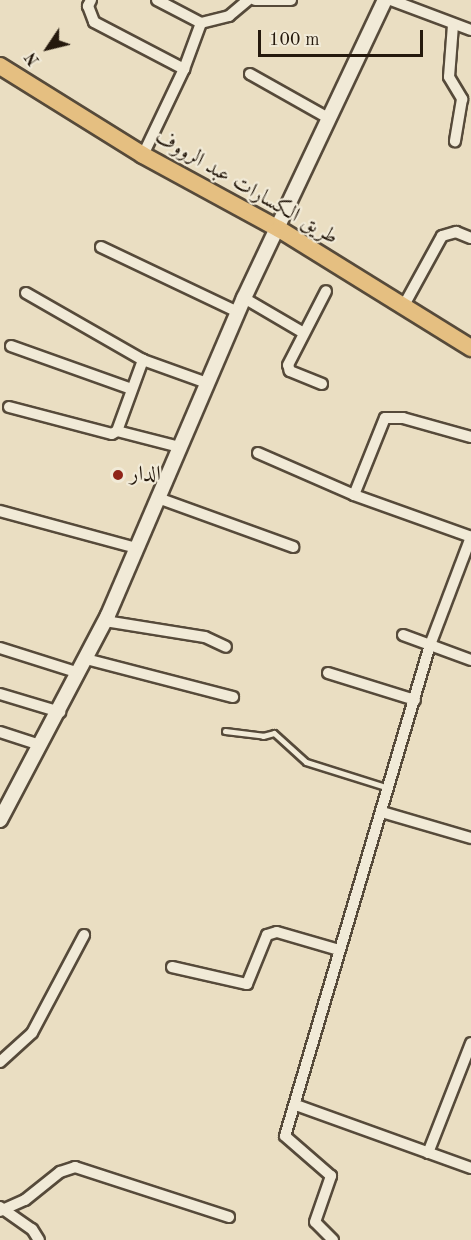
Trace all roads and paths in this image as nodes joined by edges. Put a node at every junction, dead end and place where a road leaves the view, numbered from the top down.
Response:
1 (91, 0) edge
2 (157, 0) edge
3 (248, 0) edge
4 (255, 0) edge
5 (291, 0) edge
6 (385, 0) edge
7 (392, 0) edge
8 (201, 23) junction
9 (453, 25) junction
10 (471, 30) edge
11 (0, 66) edge
12 (184, 69) junction
13 (250, 74) dead end
14 (330, 118) junction
15 (455, 141) dead end
16 (143, 155) junction
17 (279, 229) junction
18 (471, 238) edge
19 (100, 247) dead end
20 (326, 291) dead end
21 (26, 293) dead end
22 (244, 298) junction
23 (403, 307) junction
24 (238, 312) junction
25 (304, 333) junction
26 (11, 346) dead end
27 (471, 348) edge
28 (143, 360) junction
29 (207, 383) junction
30 (322, 384) dead end
31 (132, 389) junction
32 (9, 407) dead end
33 (117, 431) junction
34 (471, 437) edge
35 (180, 447) junction
36 (258, 453) dead end
37 (354, 495) junction
38 (158, 498) junction
39 (0, 511) edge
40 (471, 537) edge
41 (293, 547) dead end
42 (136, 548) junction
43 (105, 621) junction
44 (403, 635) dead end
45 (430, 645) junction
46 (226, 647) dead end
47 (0, 648) edge
48 (86, 659) junction
49 (471, 660) edge
50 (79, 673) junction
51 (328, 673) dead end
52 (0, 694) edge
53 (233, 697) dead end
54 (415, 700) junction
55 (60, 712) junction
56 (225, 730) dead end
57 (0, 732) edge
58 (40, 745) junction
59 (389, 788) junction
60 (382, 812) junction
61 (0, 820) edge
62 (471, 838) edge
63 (84, 935) dead end
64 (339, 950) junction
65 (172, 967) dead end
66 (471, 1043) edge
67 (0, 1062) edge
68 (296, 1105) junction
69 (428, 1153) junction
70 (471, 1168) edge
71 (1, 1209) edge
72 (229, 1217) dead end
73 (39, 1240) edge
74 (333, 1240) edge

1 - 12 street
2 - 8 street
3 - 8 street
4 - 5 street
6 - 14 street
7 - 9 street
8 - 12 street
9 - 10 street
9 - 15 street
11 - 16 main road, طريق الكسارات عبد الرووف
12 - 16 street
13 - 14 street
14 - 17 street
16 - 17 main road, طريق الكسارات عبد الرووف
17 - 22 street
17 - 23 main road, طريق الكسارات عبد الرووف
18 - 23 street
19 - 24 street
20 - 25 street
21 - 28 street
22 - 24 street
22 - 25 street
23 - 27 main road, طريق الكسارات عبد الرووف
24 - 29 street
25 - 30 street
26 - 31 street
28 - 29 street
28 - 31 street
29 - 35 street
31 - 33 street
32 - 33 street
33 - 35 street
34 - 37 street
35 - 38 street
36 - 37 street
37 - 40 street
38 - 41 street
38 - 42 street
39 - 42 street
40 - 45 street
42 - 43 street
43 - 46 street
43 - 48 street
44 - 45 street
45 - 49 street
45 - 54 street
47 - 50 street
48 - 50 street
48 - 53 street
50 - 55 street
51 - 54 street
52 - 55 street
54 - 59 street
55 - 58 street
56 - 59 lane
57 - 58 street
58 - 61 street
59 - 60 street
60 - 62 street
60 - 64 street
63 - 67 street
64 - 65 street
64 - 68 street
66 - 69 street
68 - 69 street
68 - 74 street
69 - 70 street
71 - 72 street
71 - 73 street

